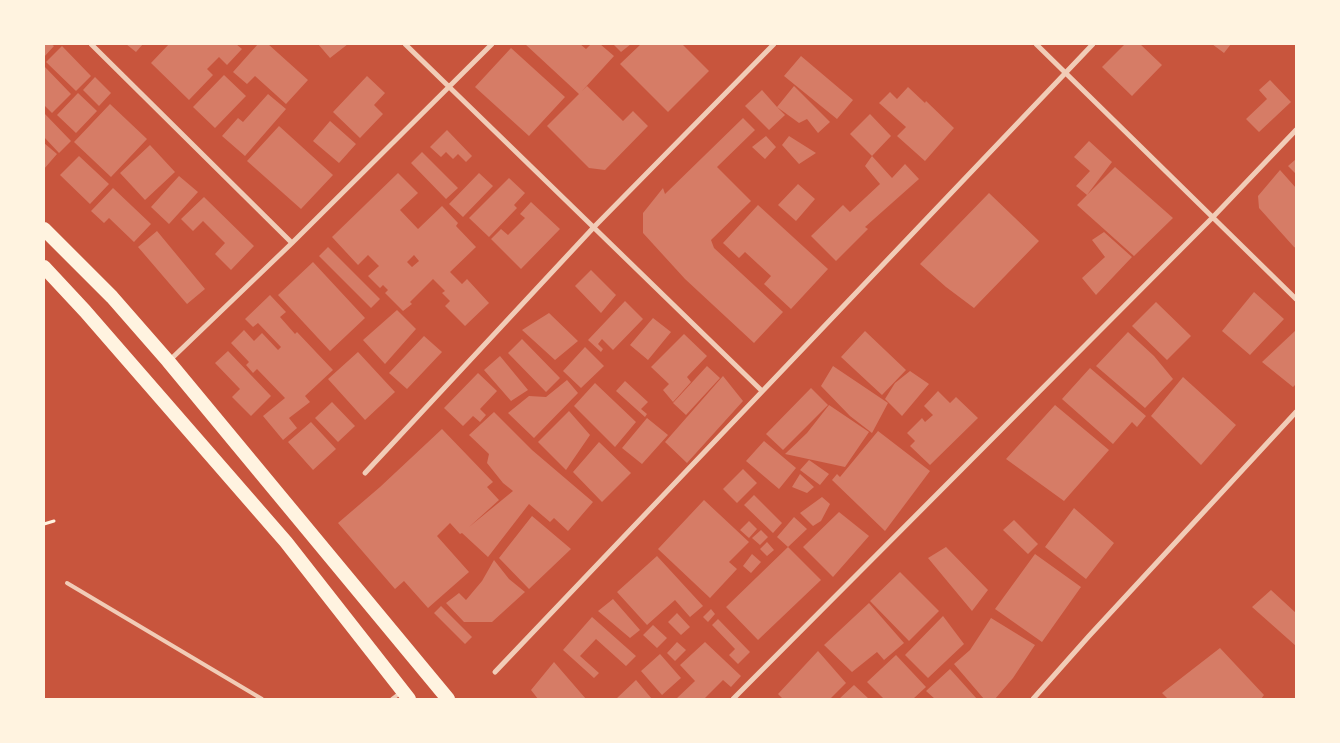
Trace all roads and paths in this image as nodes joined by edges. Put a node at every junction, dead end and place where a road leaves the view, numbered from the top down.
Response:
1 (90, 44) edge
2 (405, 44) edge
3 (492, 44) edge
4 (774, 44) edge
5 (1036, 44) edge
6 (1093, 44) edge
7 (1065, 72) junction
8 (449, 86) junction
9 (1296, 130) edge
10 (1213, 217) junction
11 (594, 227) junction
12 (44, 229) edge
13 (292, 243) junction
14 (44, 267) edge
15 (1296, 299) edge
16 (168, 361) junction
17 (762, 391) junction
18 (1296, 412) edge
19 (365, 473) dead end
20 (54, 521) dead end
21 (44, 524) edge
22 (67, 583) dead end
23 (495, 672) dead end
24 (401, 697) edge
25 (262, 699) edge
26 (448, 699) edge
27 (734, 699) edge
28 (1033, 699) edge

1 - 13 street
2 - 8 street
3 - 8 street
4 - 11 street
5 - 7 street
6 - 7 street
7 - 10 street
7 - 17 street
8 - 11 street
8 - 13 street
9 - 10 street
10 - 15 street
10 - 27 street
11 - 17 street
11 - 19 street
12 - 16 highway
13 - 16 street
14 - 24 highway
16 - 26 highway
17 - 23 street
18 - 28 street
20 - 21 path
22 - 25 lane

